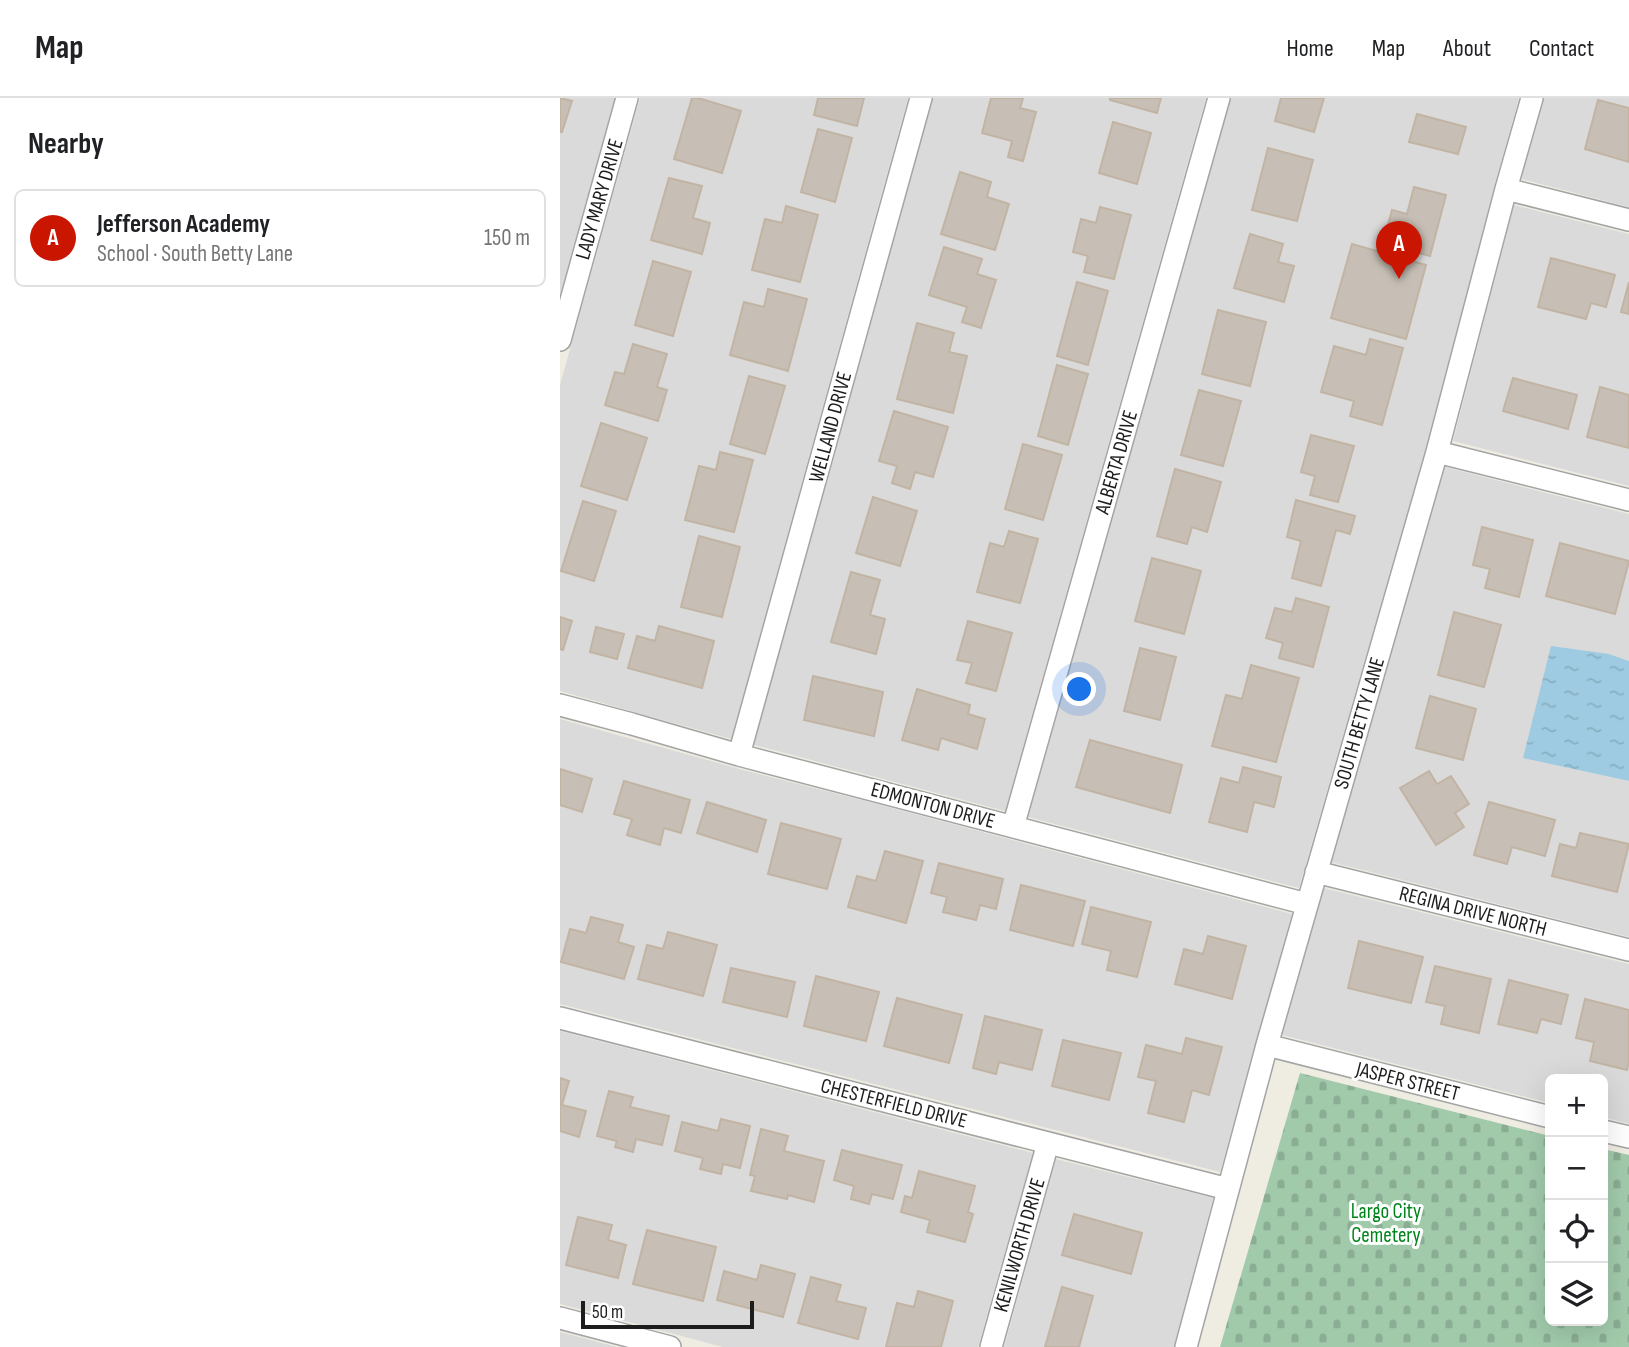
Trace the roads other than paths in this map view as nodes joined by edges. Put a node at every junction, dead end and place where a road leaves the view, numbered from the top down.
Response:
1 (627, 98) edge
2 (921, 98) edge
3 (1219, 98) edge
4 (1532, 98) edge
5 (1506, 189) junction
6 (1629, 220) edge
7 (560, 340) edge
8 (1437, 452) junction
9 (1629, 500) edge
10 (560, 705) edge
11 (739, 755) junction
12 (1013, 827) junction
13 (1316, 872) junction
14 (1307, 904) junction
15 (1629, 950) edge
16 (560, 1017) edge
17 (1267, 1045) junction
18 (1545, 1116) edge
19 (1608, 1131) edge
20 (1629, 1137) edge
21 (1048, 1143) junction
22 (1228, 1189) junction
23 (560, 1318) edge
24 (670, 1347) edge
25 (991, 1347) edge
26 (1186, 1347) edge

1 - 7 street, LADY MARY DRIVE
2 - 11 street, WELLAND DRIVE
3 - 12 street, ALBERTA DRIVE
4 - 5 street, SOUTH BETTY LANE
5 - 6 street
5 - 8 street, SOUTH BETTY LANE
8 - 9 street
8 - 13 street, SOUTH BETTY LANE
10 - 11 street, EDMONTON DRIVE
11 - 12 street, EDMONTON DRIVE
12 - 14 street, EDMONTON DRIVE
13 - 14 street, SOUTH BETTY LANE
13 - 15 street, REGINA DRIVE NORTH
14 - 17 street, SOUTH BETTY LANE
16 - 21 street, CHESTERFIELD DRIVE
17 - 18 street, JASPER STREET
17 - 22 street, SOUTH BETTY LANE
19 - 20 street
21 - 22 street, CHESTERFIELD DRIVE
21 - 25 street, KENILWORTH DRIVE
22 - 26 street, SOUTH BETTY LANE
23 - 24 street

